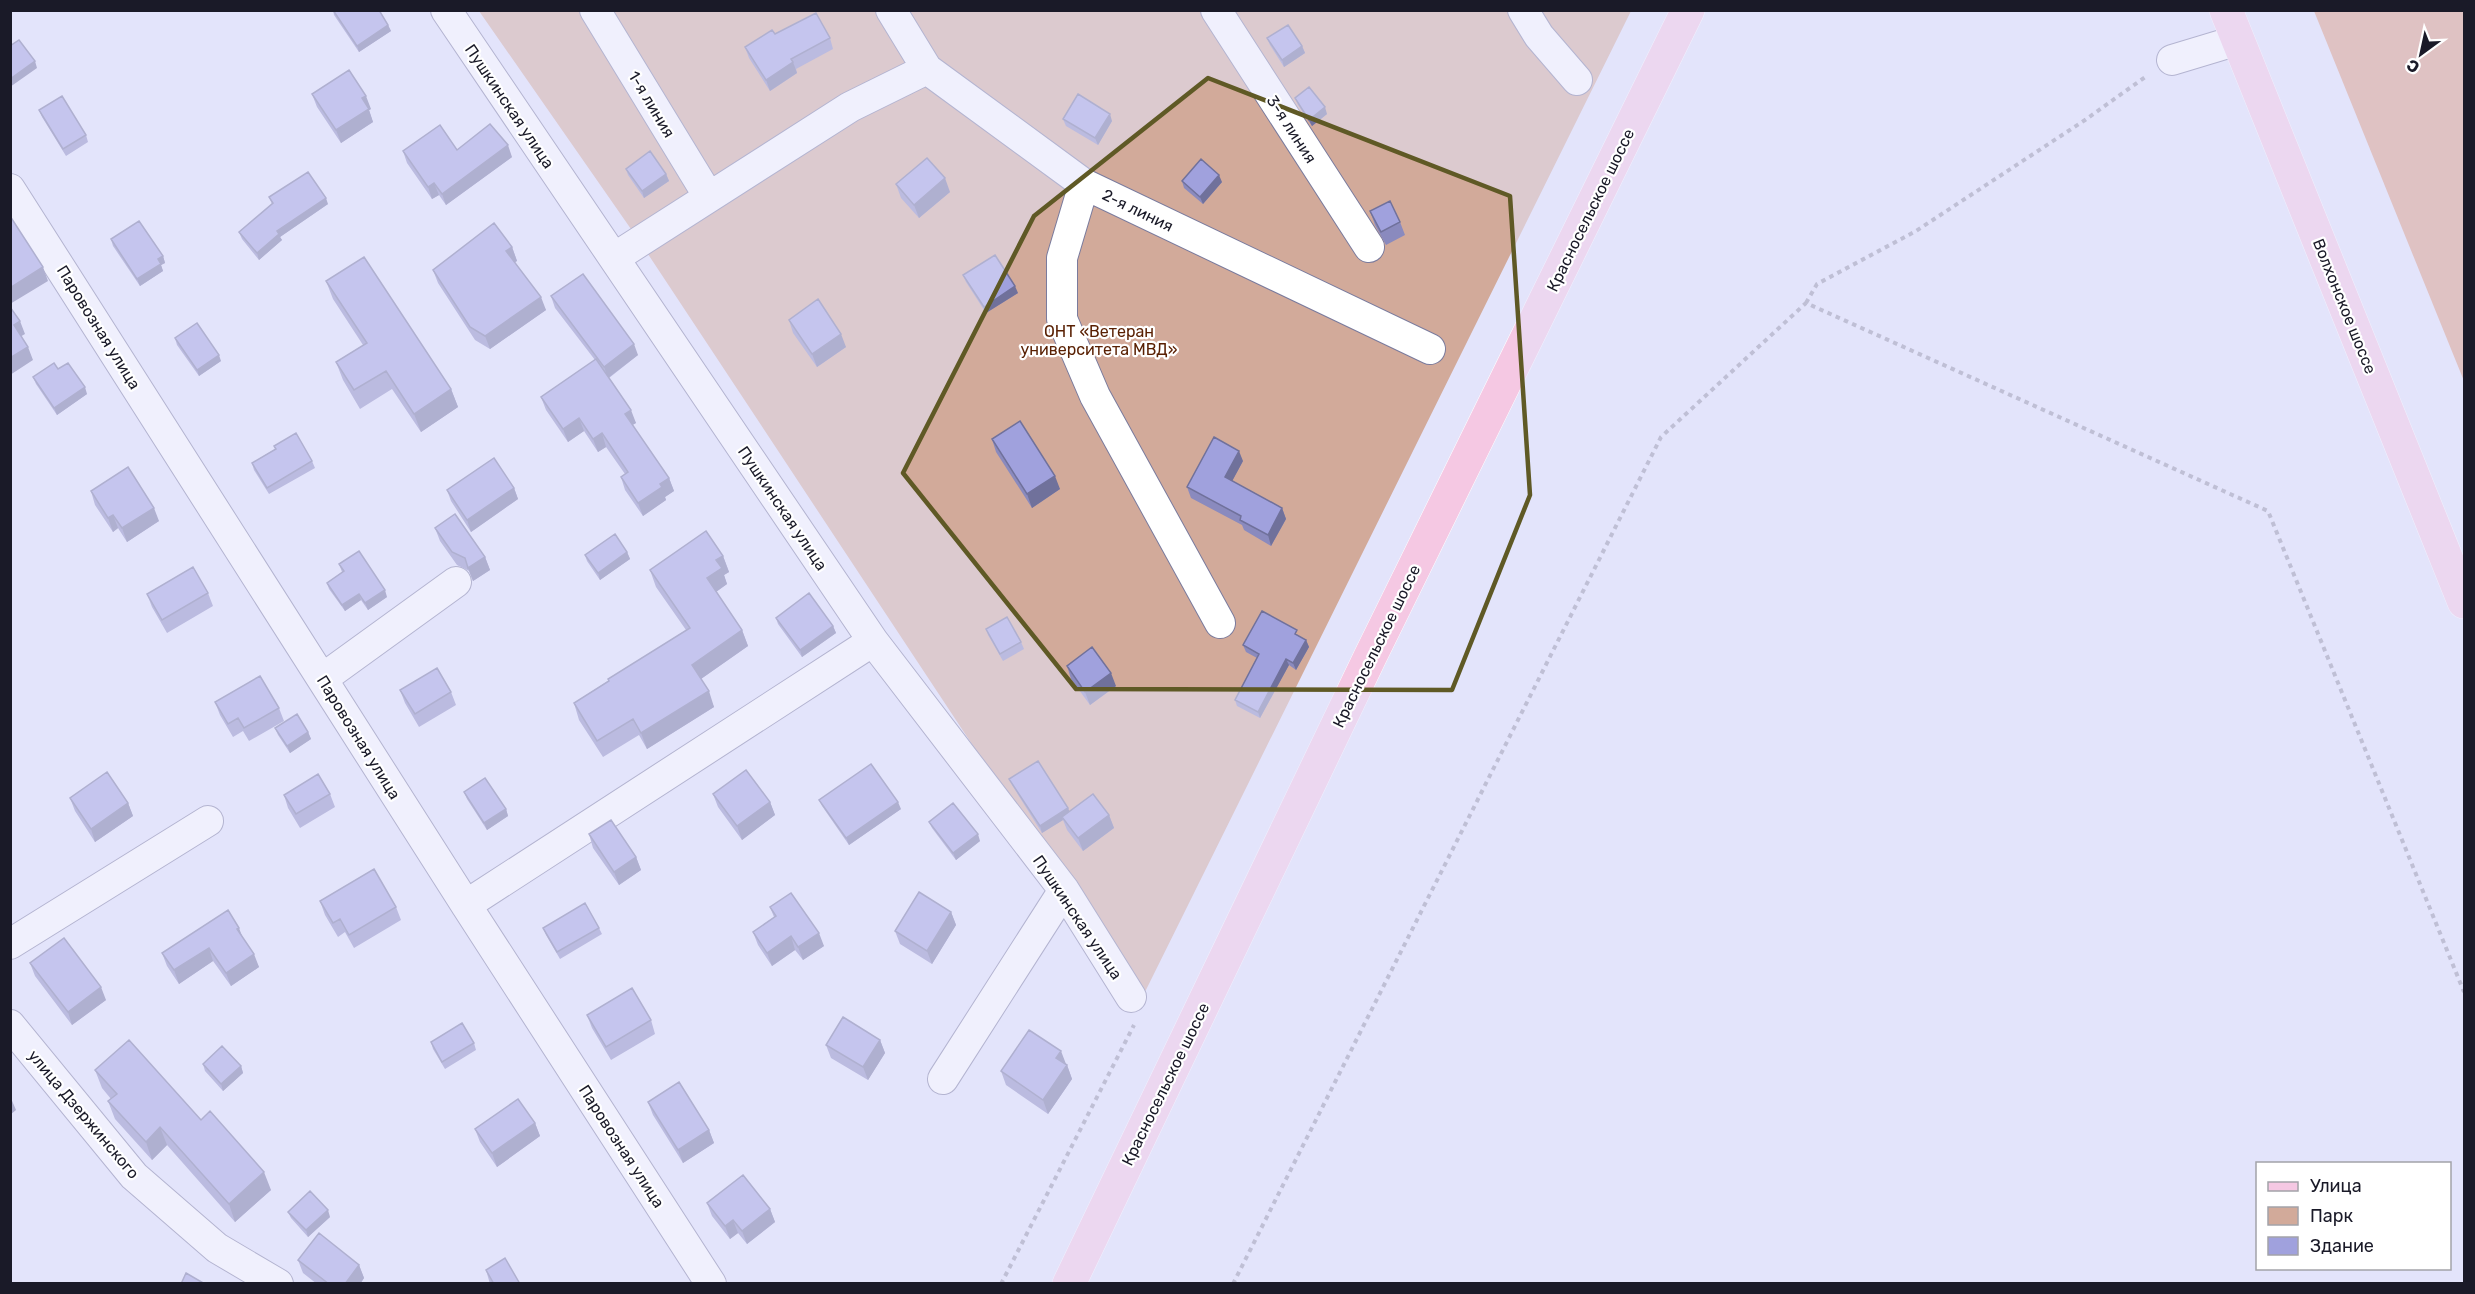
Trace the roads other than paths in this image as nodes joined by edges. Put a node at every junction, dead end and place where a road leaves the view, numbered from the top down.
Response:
1 (446, 10) edge
2 (595, 10) edge
3 (891, 10) edge
4 (1216, 10) edge
5 (1523, 10) edge
6 (1688, 10) edge
7 (2231, 24) edge
8 (2164, 64) road end
9 (927, 69) junction
10 (1577, 80) dead end
11 (1084, 184) junction
12 (10, 189) edge
13 (710, 197) junction
14 (1369, 247) dead end
15 (614, 258) junction
16 (1430, 349) dead end
17 (456, 582) dead end
18 (2464, 603) edge
19 (1220, 623) dead end
20 (873, 641) junction
21 (322, 679) junction
22 (208, 821) dead end
23 (1064, 890) junction
24 (466, 906) junction
25 (10, 944) edge
26 (1133, 1010) road end
27 (10, 1025) edge
28 (943, 1079) dead end
29 (278, 1284) edge
30 (711, 1284) edge
31 (1069, 1284) edge

1 - 15 street, Пушкинская улица
2 - 13 street, 1-я линия
3 - 9 street, 2-я линия
4 - 14 street, 3-я линия
5 - 10 street
6 - 31 main road, Красносельское шоссе
7 - 8 street
7 - 18 main road, Волхонское шоссе
9 - 11 street, 2-я линия
9 - 13 street
11 - 16 street, 2-я линия
11 - 19 street
12 - 21 street, Паровозная улица
13 - 15 street
15 - 20 street, Пушкинская улица
17 - 21 street
20 - 23 street, Пушкинская улица
20 - 24 street
21 - 24 street, Паровозная улица
22 - 25 street
23 - 26 street, Пушкинская улица
23 - 28 street
24 - 30 street, Паровозная улица
27 - 29 street, улица Дзержинского

